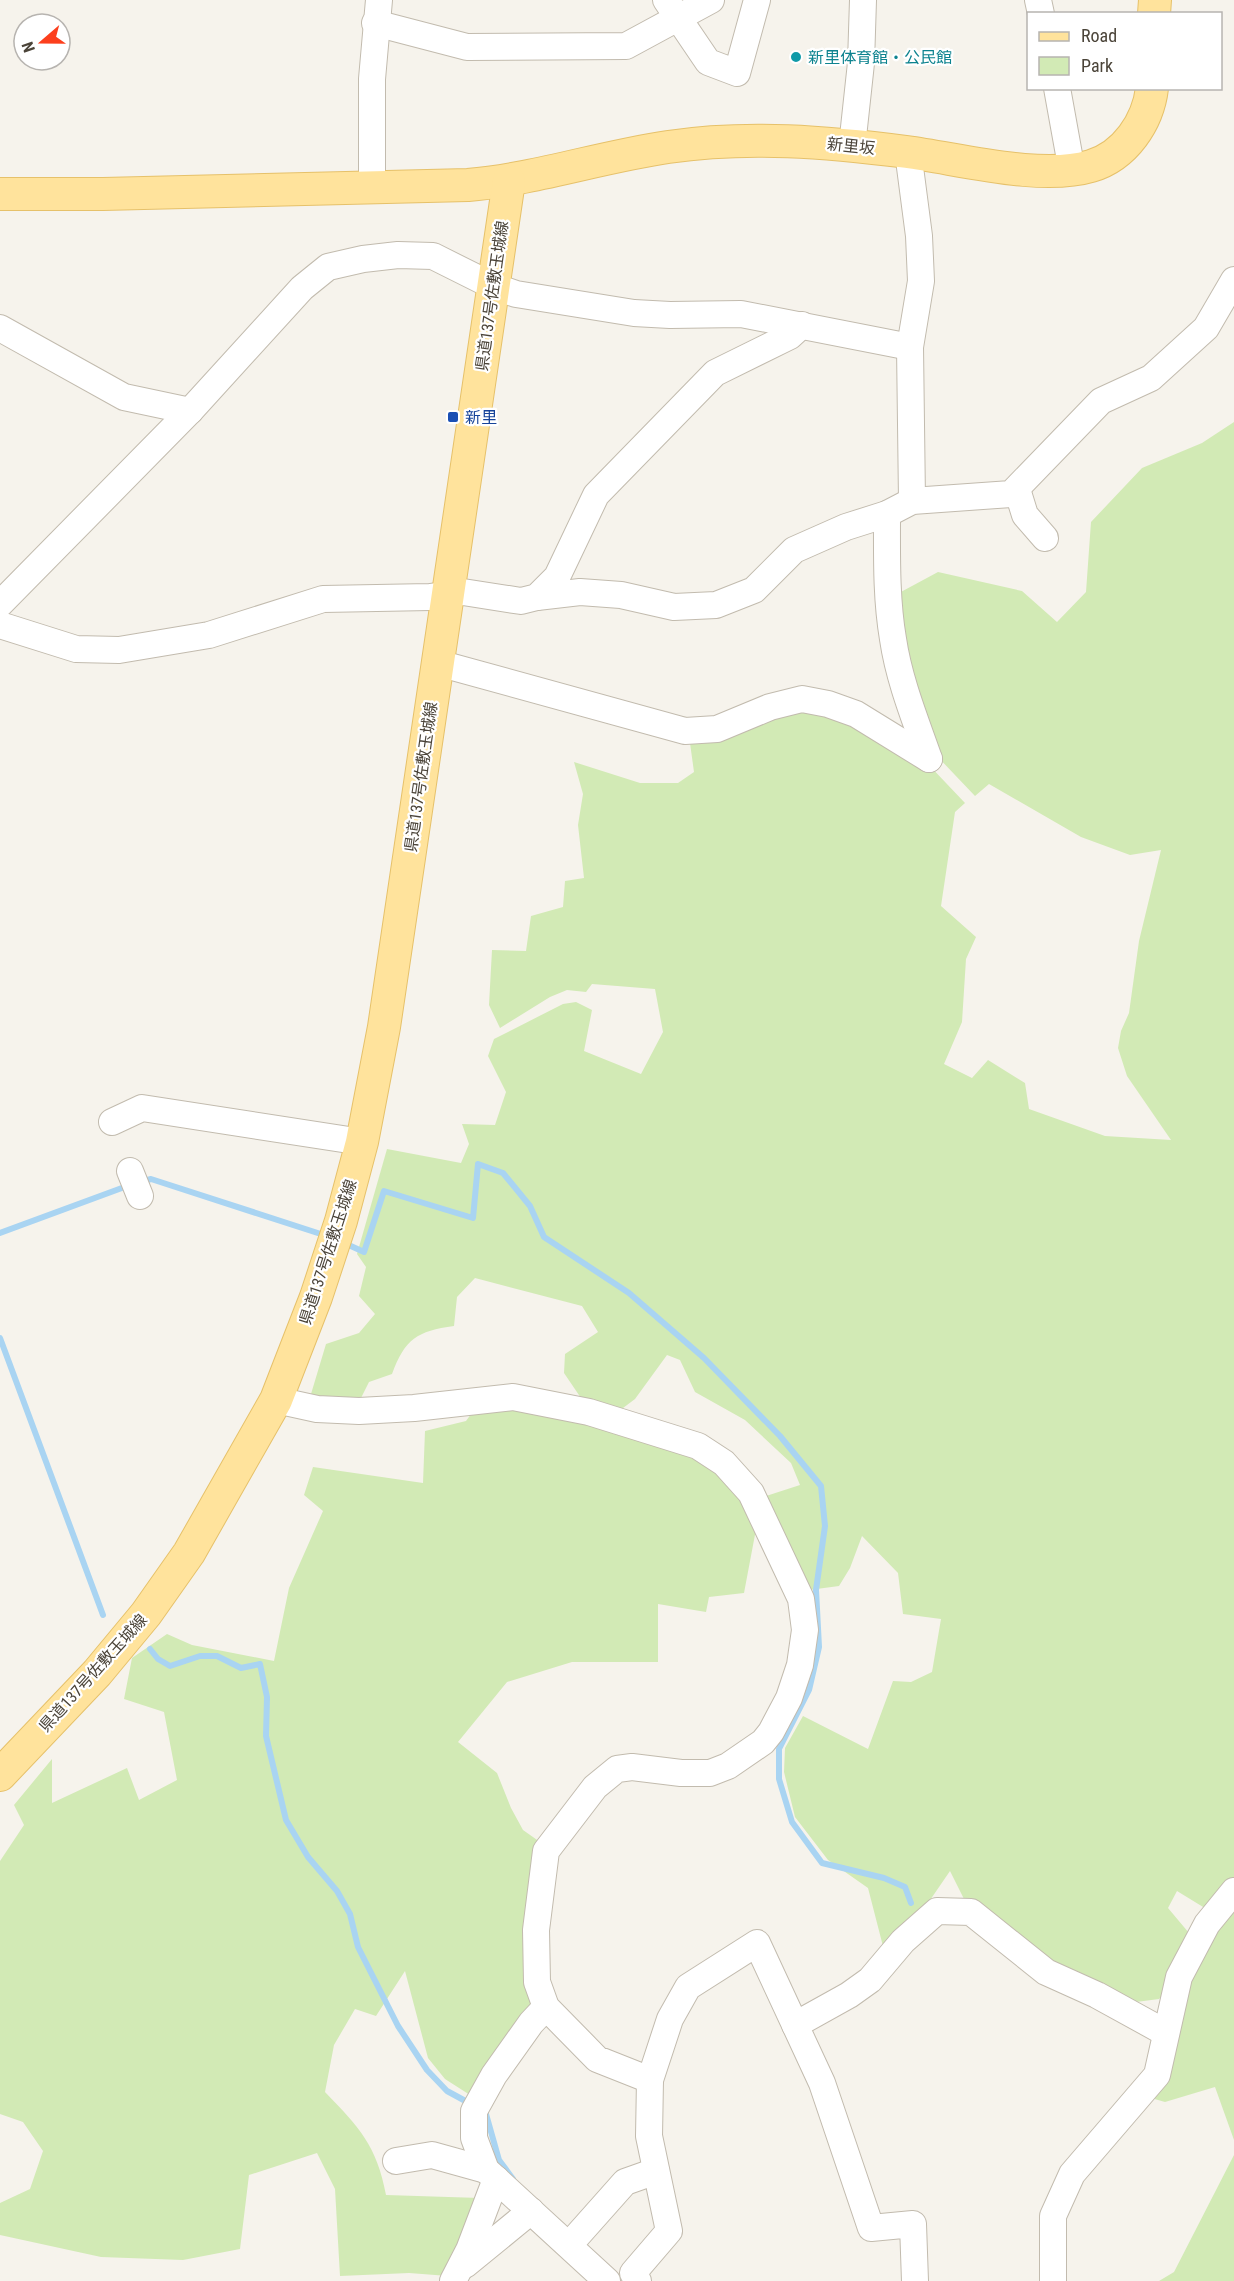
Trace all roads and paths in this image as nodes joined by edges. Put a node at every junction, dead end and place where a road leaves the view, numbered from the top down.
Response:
1 (711, 0) edge
2 (757, 0) edge
3 (863, 0) edge
4 (673, 9) edge
5 (377, 12) edge
6 (1057, 90) edge
7 (1152, 90) edge
8 (852, 146) junction
9 (908, 152) junction
10 (1072, 171) junction
11 (509, 182) junction
12 (372, 188) junction
13 (0, 194) edge
14 (1234, 280) edge
15 (493, 286) junction
16 (802, 325) junction
17 (0, 328) edge
18 (910, 347) junction
19 (190, 411) junction
20 (1017, 489) junction
21 (912, 501) junction
22 (887, 514) junction
23 (1045, 538) dead end
24 (448, 593) junction
25 (537, 597) junction
26 (0, 604) edge
27 (0, 626) edge
28 (438, 663) junction
29 (112, 1122) dead end
30 (362, 1142) junction
31 (130, 1171) dead end
32 (140, 1196) dead end
33 (276, 1400) junction
34 (0, 1775) edge
35 (1234, 1892) edge
36 (546, 2007) junction
37 (795, 2025) junction
38 (1166, 2033) junction
39 (650, 2080) junction
40 (396, 2161) dead end
41 (656, 2171) junction
42 (491, 2174) junction
43 (531, 2211) junction
44 (575, 2239) junction
45 (457, 2275) edge
46 (628, 2278) edge
47 (607, 2281) edge
48 (915, 2281) edge
49 (1053, 2281) edge

1 - 4 street
2 - 4 street
3 - 8 street
4 - 5 street
5 - 12 street
6 - 10 street
7 - 10 main road, 新里坂
8 - 9 main road, 新里坂
8 - 11 main road, 新里坂
9 - 10 main road, 新里坂
9 - 18 street
11 - 12 main road
11 - 15 main road, 県道137号佐敷玉城線
12 - 13 main road
14 - 20 street
15 - 16 street
15 - 19 street
15 - 24 main road, 県道137号佐敷玉城線
16 - 18 street
16 - 25 street
17 - 19 street
18 - 21 street
19 - 26 street
20 - 21 street
20 - 23 street
21 - 22 street
22 - 25 street
22 - 28 street
24 - 25 street
24 - 27 street
24 - 28 main road, 県道137号佐敷玉城線
28 - 30 main road, 県道137号佐敷玉城線
29 - 30 street
30 - 33 main road, 県道137号佐敷玉城線
31 - 32 street
33 - 34 main road, 県道137号佐敷玉城線
33 - 36 street
35 - 38 street
36 - 39 street
36 - 42 street
37 - 38 street
37 - 39 street
37 - 48 street
38 - 49 street
39 - 41 street
40 - 42 street
41 - 44 street
41 - 46 street
42 - 43 street
42 - 45 street
43 - 44 street
43 - 45 street
44 - 47 street

